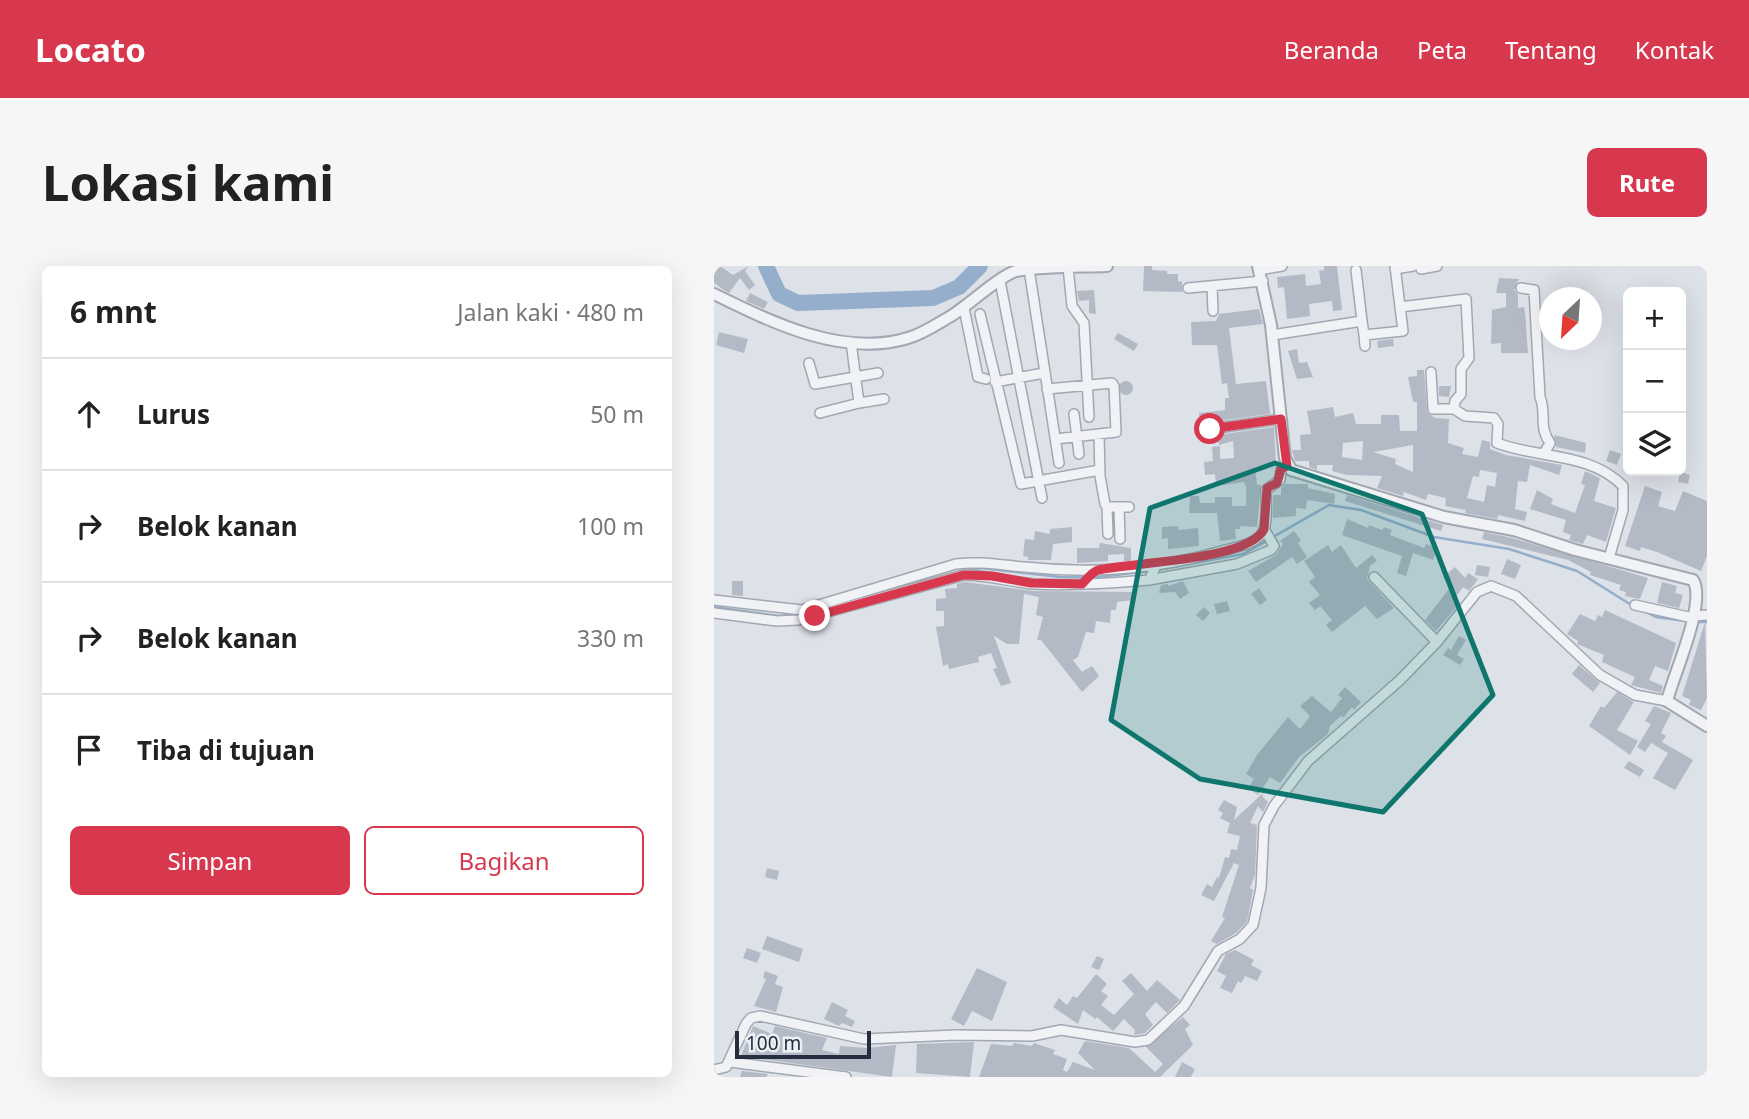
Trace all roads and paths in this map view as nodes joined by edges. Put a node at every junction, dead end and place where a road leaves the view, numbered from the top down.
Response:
1 (1107, 266) edge
2 (1282, 266) edge
3 (1437, 266) edge
4 (1068, 267) edge
5 (1395, 268) edge
6 (1417, 268) edge
7 (1029, 269) junction
8 (1356, 270) dead end
9 (1260, 272) edge
10 (1000, 281) junction
11 (1212, 286) junction
12 (1188, 288) dead end
13 (1521, 288) dead end
14 (714, 294) edge
15 (1400, 307) junction
16 (964, 308) junction
17 (1213, 311) dead end
18 (980, 314) dead end
19 (1362, 321) junction
20 (1272, 335) junction
21 (1364, 335) junction
22 (851, 342) junction
23 (1365, 346) dead end
24 (809, 363) dead end
25 (1432, 372) dead end
26 (878, 373) dead end
27 (1044, 373) junction
28 (1017, 377) junction
29 (855, 378) junction
30 (990, 380) junction
31 (1088, 383) junction
32 (1047, 389) junction
33 (884, 400) dead end
34 (859, 403) junction
35 (1454, 409) junction
36 (820, 413) dead end
37 (1074, 414) dead end
38 (1089, 417) dead end
39 (1281, 419) junction
40 (1210, 429) dead end
41 (1098, 435) junction
42 (1076, 437) junction
43 (1056, 439) junction
44 (1545, 452) junction
45 (1079, 454) dead end
46 (1059, 463) dead end
47 (1287, 466) junction
48 (1100, 470) junction
49 (1041, 481) junction
50 (1042, 498) dead end
51 (1107, 508) junction
52 (1108, 534) dead end
53 (1269, 537) junction
54 (1120, 539) dead end
55 (1609, 558) junction
56 (1156, 565) junction
57 (1088, 577) junction
58 (1374, 577) dead end
59 (1150, 579) junction
60 (714, 600) edge
61 (1635, 605) dead end
62 (714, 612) edge
63 (1707, 615) edge
64 (1692, 620) junction
65 (1437, 642) junction
66 (1667, 701) junction
67 (1707, 726) edge
68 (730, 1062) junction
69 (714, 1070) edge
70 (846, 1077) edge

1 - 4 street
2 - 9 street
3 - 6 street
4 - 7 street
4 - 31 street
5 - 6 street
5 - 15 street
7 - 10 street
7 - 27 street
8 - 19 street
9 - 11 street
9 - 20 street
10 - 16 street
10 - 28 street
11 - 12 street
11 - 17 street
13 - 44 street
14 - 22 street
15 - 21 street
15 - 35 street
16 - 22 street
16 - 30 street
18 - 30 street
19 - 20 street
19 - 21 street
20 - 39 street
21 - 23 street
22 - 29 street
24 - 29 street
25 - 35 street
26 - 29 street
27 - 28 street
27 - 32 street
28 - 30 street
28 - 49 street
29 - 34 street
30 - 49 street
31 - 32 street
31 - 38 street
31 - 41 street
32 - 43 street
33 - 34 street
34 - 36 street
35 - 44 street
37 - 42 street
39 - 40 street
39 - 47 street
41 - 42 street
41 - 48 street
42 - 43 street
42 - 45 street
43 - 46 street
44 - 55 street
47 - 53 street
47 - 55 street
48 - 49 street
48 - 51 street
49 - 50 street
51 - 52 street
51 - 54 street
53 - 56 street
53 - 59 street
55 - 64 street
56 - 57 street
56 - 59 street
57 - 59 street
57 - 60 street
57 - 62 street
58 - 65 street
61 - 64 street
63 - 64 street
64 - 66 street
65 - 66 street
65 - 68 street
66 - 67 street
68 - 69 street
68 - 70 street

